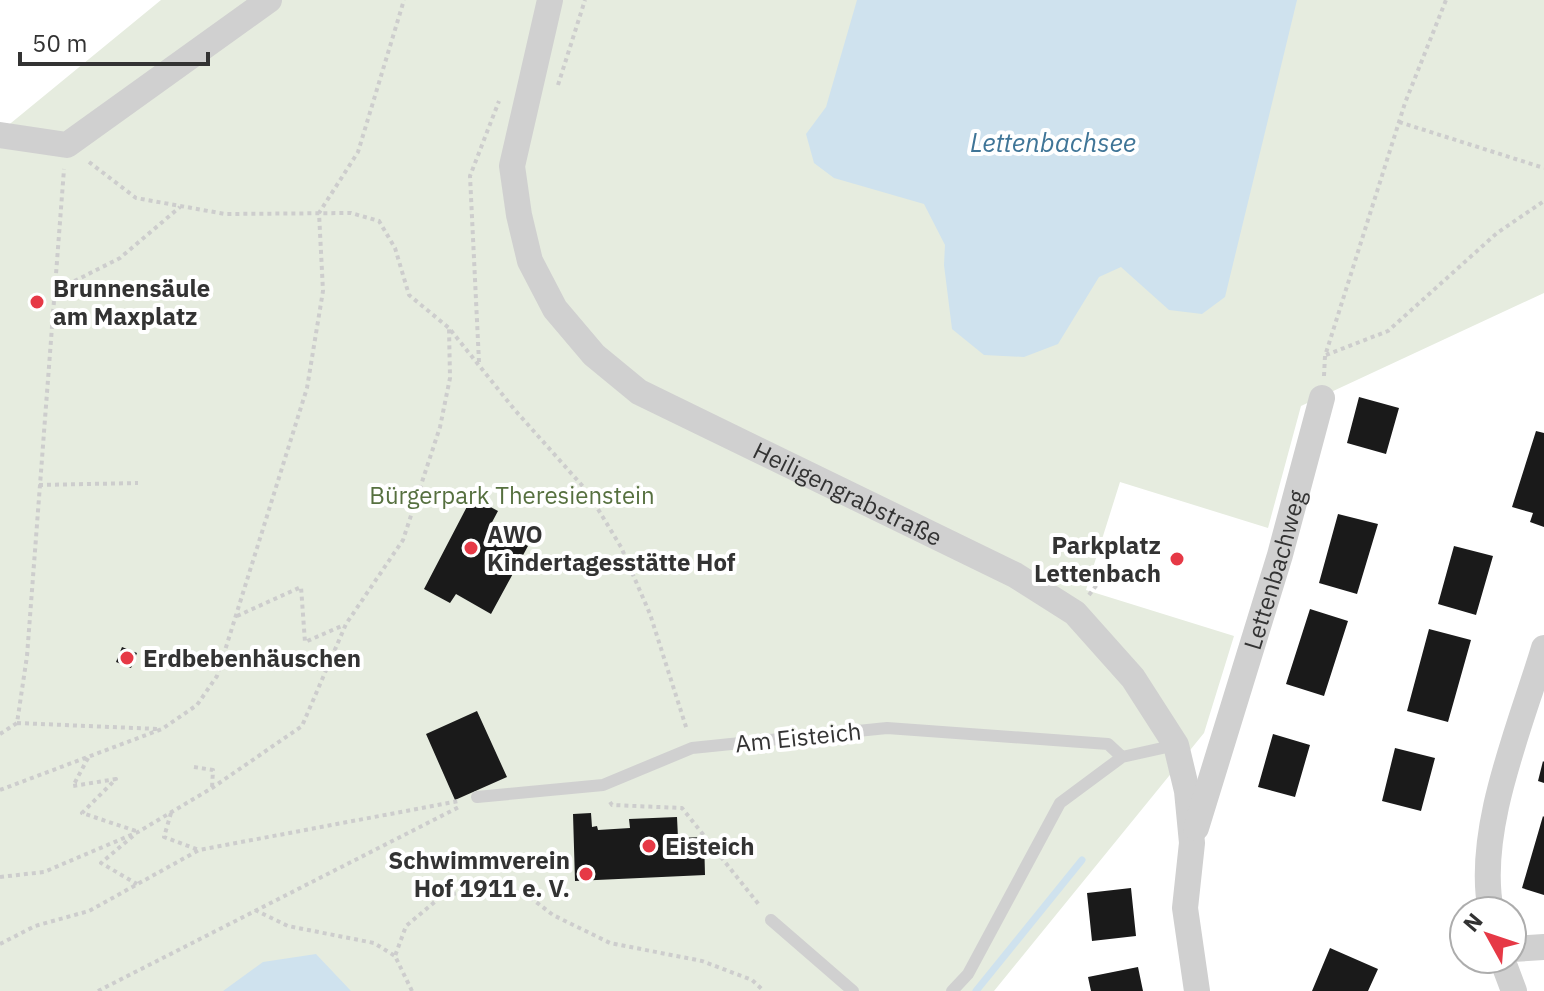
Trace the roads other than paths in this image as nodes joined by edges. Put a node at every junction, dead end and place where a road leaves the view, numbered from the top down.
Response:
1 (269, 0) edge
2 (550, 0) edge
3 (0, 135) edge
4 (1322, 398) road end
5 (1544, 648) edge
6 (1223, 738) junction
7 (1176, 745) junction
8 (1122, 757) junction
9 (477, 797) road end
10 (1192, 843) junction
11 (1490, 895) edge
12 (771, 920) road end
13 (853, 991) edge
14 (952, 991) edge
15 (1197, 991) edge

1 - 3 street
2 - 7 street, Heiligengrabstraße
4 - 6 street, Lettenbachweg
5 - 11 street
6 - 7 street
6 - 10 street, Lettenbachweg
7 - 8 lane
7 - 10 street, Heiligengrabstraße
8 - 9 lane, Am Eisteich
8 - 14 lane
10 - 15 street, Heiligengrabstraße
12 - 13 lane

